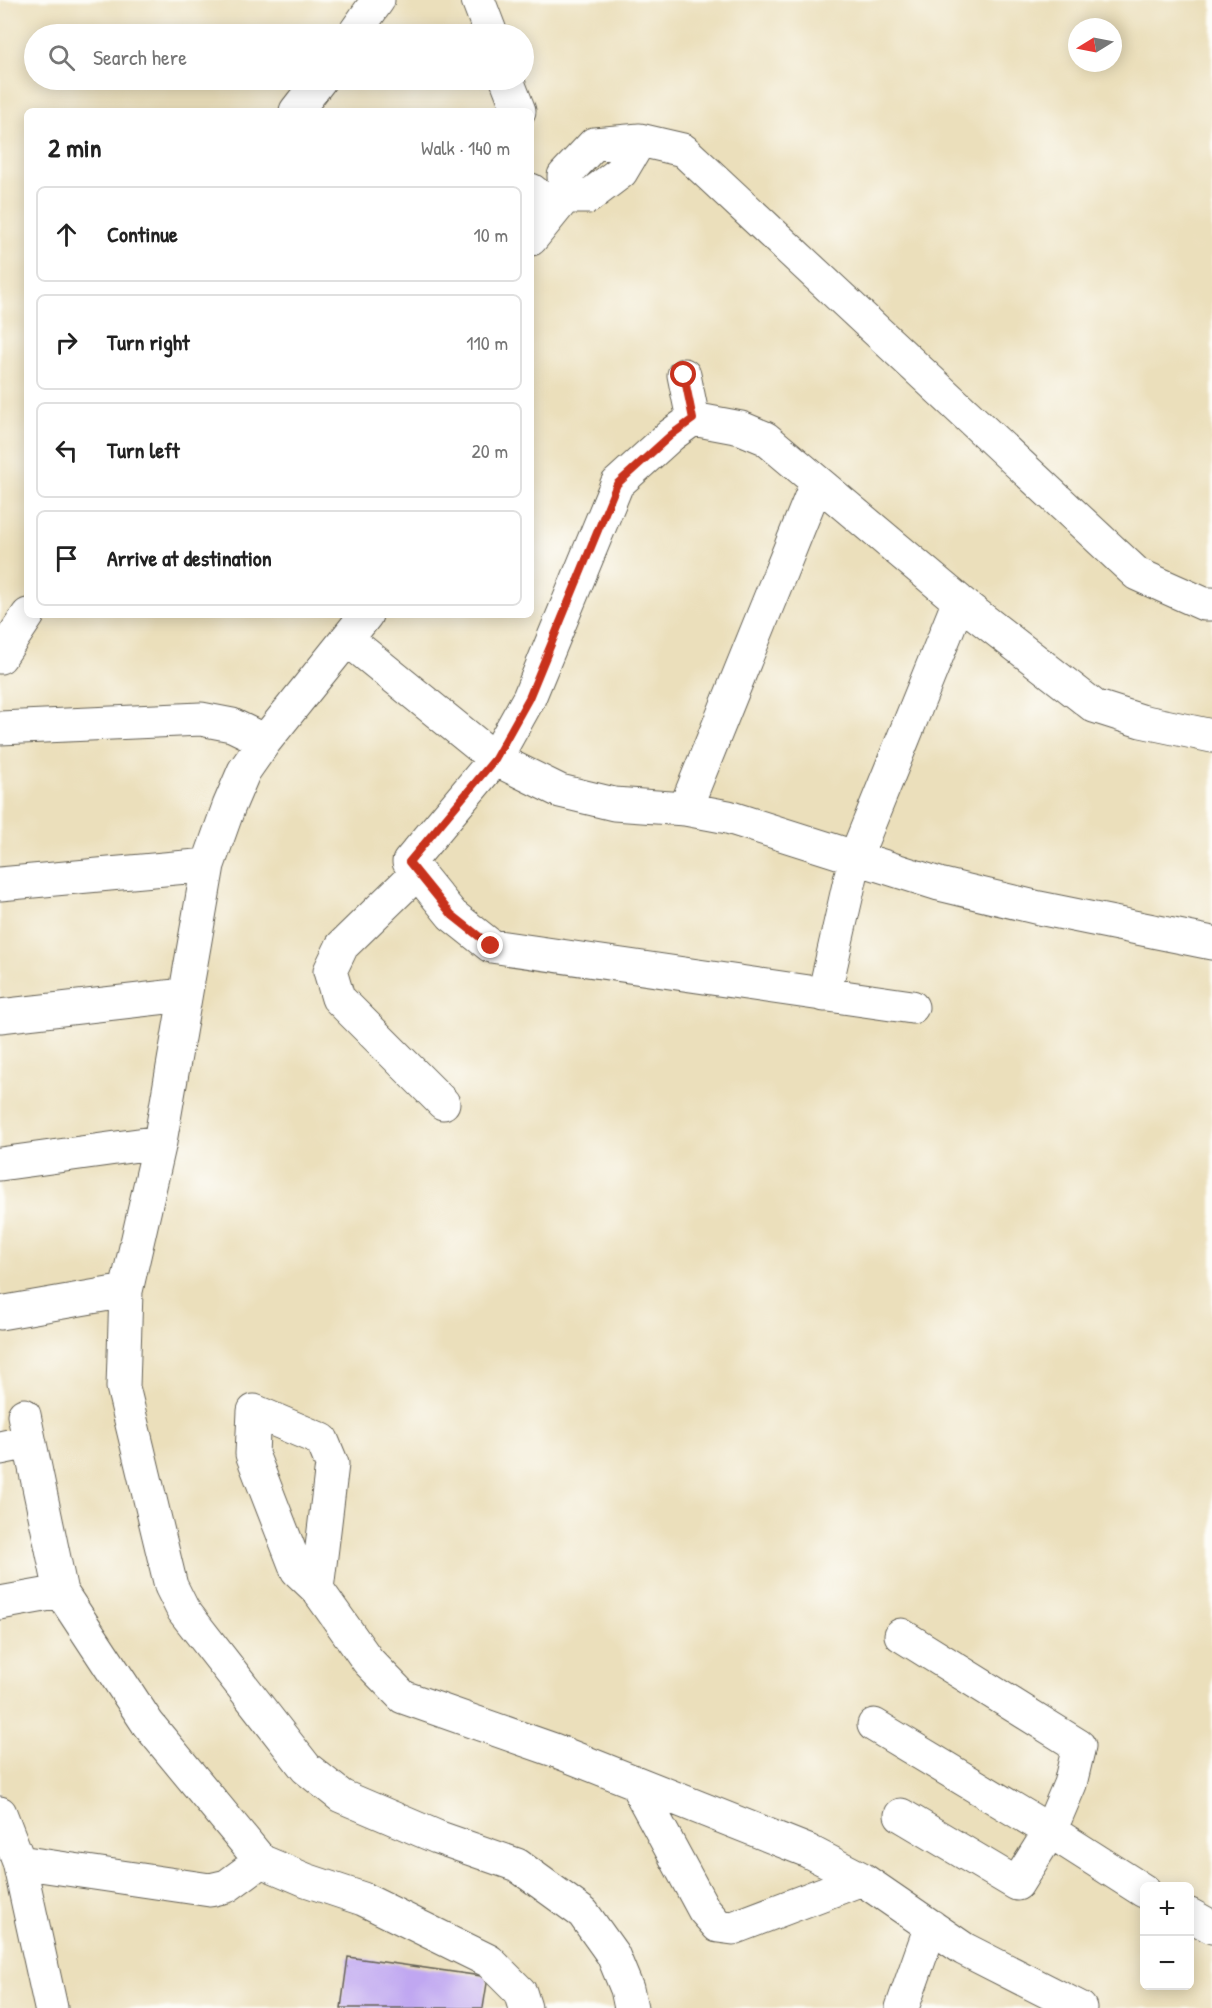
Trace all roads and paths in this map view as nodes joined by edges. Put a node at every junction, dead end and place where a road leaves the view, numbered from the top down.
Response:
1 (378, 0) edge
2 (478, 0) edge
3 (361, 24) edge
4 (487, 24) edge
5 (312, 90) edge
6 (511, 90) edge
7 (298, 108) edge
8 (518, 108) edge
9 (550, 199) edge
10 (534, 233) edge
11 (684, 375) dead end
12 (693, 419) junction
13 (817, 482) junction
14 (959, 601) junction
15 (1212, 604) edge
16 (26, 618) edge
17 (357, 627) edge
18 (0, 657) edge
19 (0, 728) edge
20 (1212, 736) edge
21 (265, 741) junction
22 (495, 759) junction
23 (685, 809) junction
24 (855, 858) junction
25 (208, 865) junction
26 (417, 873) junction
27 (0, 884) edge
28 (1212, 943) edge
29 (184, 995) junction
30 (824, 995) junction
31 (912, 1007) dead end
32 (0, 1016) edge
33 (443, 1103) dead end
34 (160, 1142) junction
35 (0, 1164) edge
36 (126, 1291) junction
37 (0, 1313) edge
38 (18, 1435) edge
39 (317, 1589) junction
40 (61, 1592) junction
41 (0, 1603) edge
42 (901, 1635) dead end
43 (874, 1725) dead end
44 (636, 1784) junction
45 (0, 1813) edge
46 (902, 1815) dead end
47 (1050, 1832) junction
48 (261, 1861) junction
49 (20, 1862) junction
50 (862, 1879) junction
51 (1140, 1888) edge
52 (1194, 1917) edge
53 (931, 1926) junction
54 (1212, 1927) edge
55 (51, 2008) edge
56 (525, 2008) edge
57 (631, 2008) edge
58 (902, 2008) edge
59 (1080, 2008) edge

1 - 3 street
2 - 4 street
5 - 7 street
6 - 8 street
9 - 10 street
9 - 15 street
11 - 12 street
12 - 13 street
12 - 22 street
13 - 14 street
13 - 23 street
14 - 20 street
14 - 24 street
16 - 18 street
17 - 21 street
17 - 22 street
19 - 21 street
21 - 25 street
22 - 23 street
22 - 26 street
23 - 24 street
24 - 28 street
24 - 30 street
25 - 27 street
25 - 29 street
26 - 30 street
26 - 33 street
29 - 32 street
29 - 34 street
30 - 31 street
34 - 35 street
34 - 36 street
36 - 37 street
36 - 57 street
38 - 40 street
39 - 39 street
39 - 44 street
40 - 41 street
40 - 48 street
42 - 47 street
43 - 47 street
44 - 50 street
44 - 50 street
45 - 49 street
46 - 47 street
47 - 51 street
48 - 49 street
48 - 56 street
49 - 55 street
50 - 53 street
52 - 54 street
53 - 58 street
53 - 59 street

